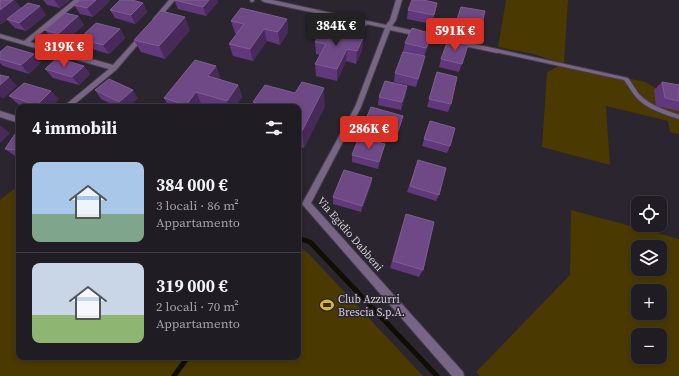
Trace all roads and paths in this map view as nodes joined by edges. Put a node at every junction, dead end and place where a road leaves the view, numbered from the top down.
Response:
1 (78, 0) edge
2 (172, 0) edge
3 (264, 0) edge
4 (399, 0) edge
5 (388, 27) junction
6 (0, 36) edge
7 (25, 43) junction
8 (497, 51) joint
9 (114, 68) junction
10 (70, 104) edge
11 (0, 114) edge
12 (679, 117) edge
13 (16, 119) edge
14 (459, 376) edge

1 - 7 street
2 - 9 street
3 - 5 street
4 - 5 street, Via Egidio Dabbeni
5 - 8 street
5 - 14 street, Via Egidio Dabbeni
6 - 7 street
7 - 9 street
8 - 12 lane
9 - 10 street
11 - 13 street

